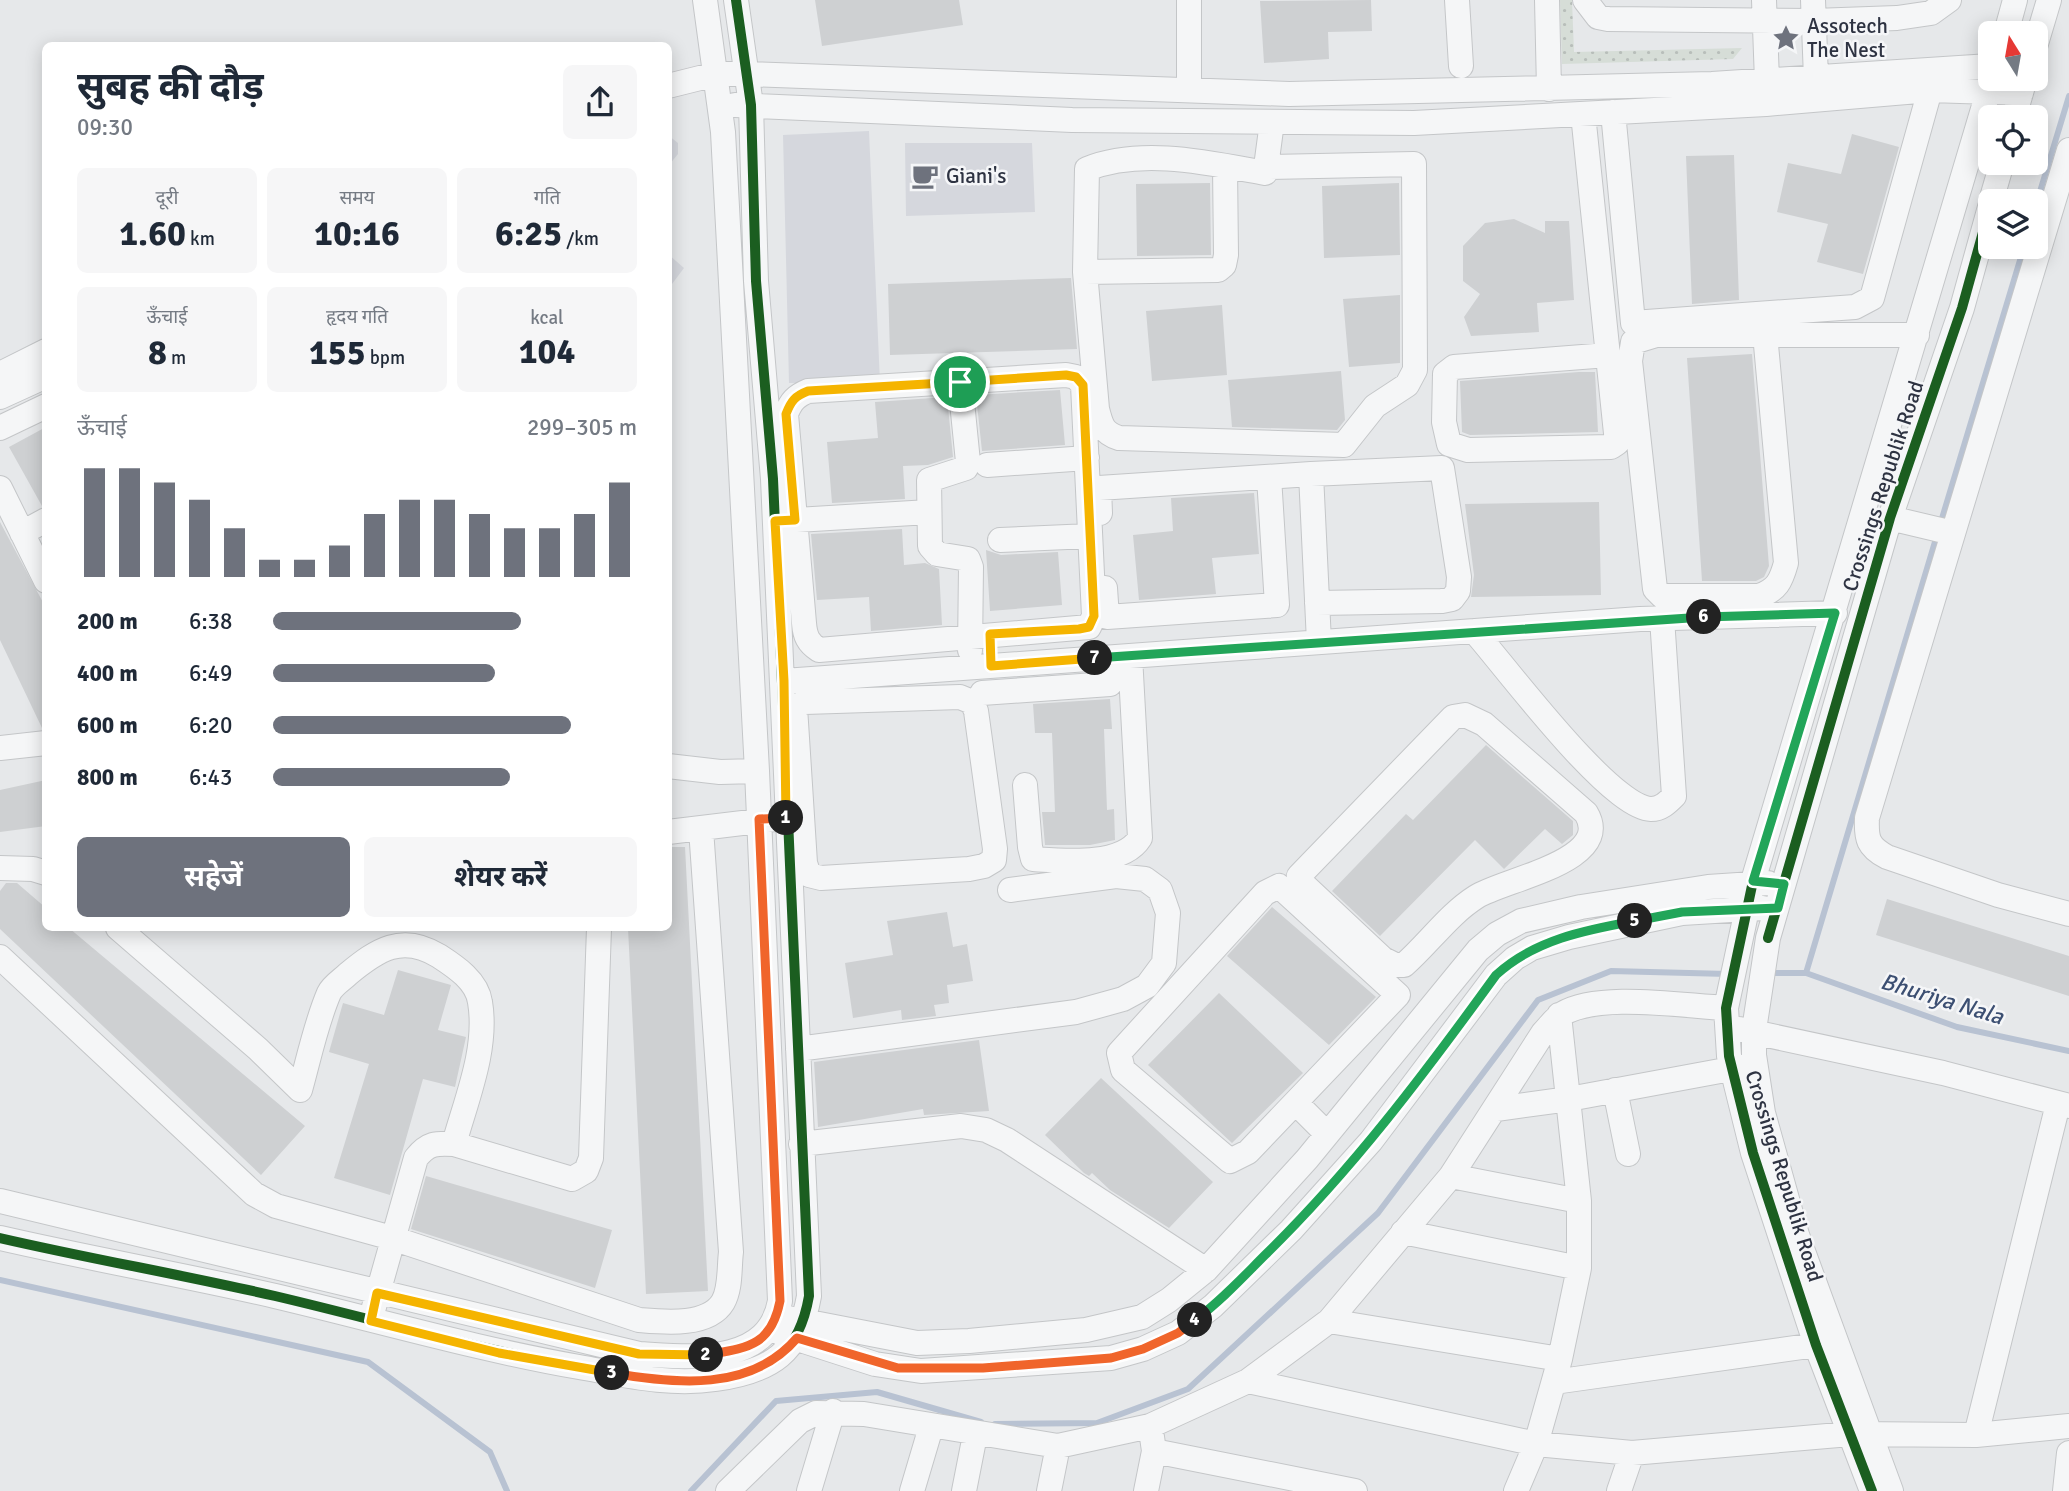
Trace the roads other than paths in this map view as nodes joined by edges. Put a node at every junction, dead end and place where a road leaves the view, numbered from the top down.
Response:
1 (705, 0) edge
2 (736, 0) edge
3 (1189, 0) edge
4 (1457, 0) edge
5 (1547, 0) edge
6 (1585, 0) edge
7 (1949, 0) edge
8 (2015, 0) edge
9 (2049, 0) edge
10 (1776, 10) edge
11 (1813, 10) edge
12 (2009, 21) edge
13 (2043, 21) edge
14 (714, 64) junction
15 (1461, 66) dead end
16 (672, 73) edge
17 (747, 74) junction
18 (1816, 78) junction
19 (1978, 78) edge
20 (1978, 80) edge
21 (1766, 81) junction
22 (672, 84) edge
23 (1069, 86) junction
24 (1549, 89) junction
25 (1189, 90) junction
26 (1930, 90) junction
27 (1986, 91) edge
28 (1739, 94) junction
29 (721, 104) junction
30 (751, 105) junction
31 (1613, 112) junction
32 (1583, 114) junction
33 (1072, 120) junction
34 (1272, 122) junction
35 (2069, 150) edge
36 (1225, 166) junction
37 (1266, 167) junction
38 (1978, 250) edge
39 (1085, 272) junction
40 (1765, 334) junction
41 (1917, 335) junction
42 (42, 353) edge
43 (1608, 355) junction
44 (0, 374) edge
45 (42, 378) edge
46 (960, 382) junction
47 (0, 397) edge
48 (42, 408) edge
49 (0, 428) edge
50 (1087, 458) junction
51 (987, 465) dead end
52 (1311, 474) junction
53 (1269, 477) junction
54 (0, 488) edge
55 (929, 512) junction
56 (785, 520) junction
57 (1902, 520) junction
58 (42, 522) edge
59 (1947, 531) junction
60 (22, 533) junction
61 (1090, 536) junction
62 (1000, 540) dead end
63 (42, 573) edge
64 (1317, 603) junction
65 (1277, 605) junction
66 (1835, 613) junction
67 (1662, 618) junction
68 (1474, 631) junction
69 (980, 635) junction
70 (1319, 642) junction
71 (1280, 645) junction
72 (1119, 657) junction
73 (980, 667) junction
74 (937, 670) junction
75 (784, 681) junction
76 (1120, 685) junction
77 (982, 693) dead end
78 (939, 698) junction
79 (42, 743) edge
80 (0, 748) edge
81 (672, 766) edge
82 (757, 771) junction
83 (1025, 785) dead end
84 (795, 818) junction
85 (759, 819) junction
86 (701, 829) junction
87 (672, 832) edge
88 (41, 866) edge
89 (0, 868) edge
90 (1753, 881) junction
91 (1784, 884) junction
92 (1010, 890) dead end
93 (1475, 897) junction
94 (1778, 908) junction
95 (2069, 914) edge
96 (1746, 920) junction
97 (121, 931) edge
98 (599, 931) edge
99 (1497, 934) junction
100 (0, 957) edge
101 (1727, 1010) junction
102 (1559, 1015) junction
103 (1754, 1030) junction
104 (1358, 1038) junction
105 (798, 1049) junction
106 (1384, 1065) junction
107 (1743, 1066) junction
108 (1615, 1090) junction
109 (1569, 1099) junction
110 (1297, 1104) junction
111 (2063, 1105) edge
112 (1496, 1108) junction
113 (1327, 1134) junction
114 (454, 1144) junction
115 (801, 1144) junction
116 (1628, 1154) dead end
117 (1451, 1176) junction
118 (0, 1201) edge
119 (1579, 1201) junction
120 (1403, 1233) junction
121 (0, 1238) edge
122 (392, 1238) junction
123 (1579, 1268) junction
124 (1206, 1270) junction
125 (377, 1293) junction
126 (371, 1321) junction
127 (1329, 1321) junction
128 (774, 1323) junction
129 (801, 1330) junction
130 (1827, 1344) junction
131 (1557, 1370) junction
132 (1248, 1381) junction
133 (834, 1411) junction
134 (1150, 1426) junction
135 (2069, 1426) edge
136 (931, 1427) junction
137 (1861, 1434) junction
138 (975, 1435) junction
139 (1976, 1435) junction
140 (1536, 1444) junction
141 (1058, 1446) junction
142 (1154, 1451) junction
143 (1632, 1453) junction
144 (2069, 1453) edge
145 (1261, 1481) edge
146 (728, 1491) edge
147 (809, 1491) edge
148 (912, 1491) edge
149 (964, 1491) edge
150 (1049, 1491) edge
151 (1146, 1491) edge
152 (1355, 1491) edge
153 (1516, 1491) edge
154 (1619, 1491) edge
155 (1872, 1491) edge
156 (1891, 1491) edge
157 (2065, 1491) edge

1 - 14 street
2 - 17 street
3 - 25 street
4 - 15 street
5 - 24 street
6 - 10 street
7 - 11 street
8 - 12 street
9 - 13 street
10 - 11 street
10 - 21 street
11 - 18 street
14 - 16 street
14 - 17 street
14 - 22 street
14 - 29 street
17 - 23 street
17 - 30 street
18 - 19 street
18 - 21 street
20 - 26 street
21 - 28 street
23 - 25 street
23 - 33 street
24 - 25 street
24 - 28 street
26 - 28 street
26 - 31 street
27 - 41 street, Crossings Republik Road
28 - 31 street
29 - 30 street
29 - 82 street
30 - 33 street
30 - 56 street
31 - 32 street
32 - 34 street
32 - 43 street
33 - 34 street
34 - 37 street
35 - 59 street
36 - 37 street
36 - 39 street
36 - 39 street
37 - 39 street
38 - 57 street, Crossings Republik Road
40 - 40 street
40 - 41 street
41 - 66 street, Crossings Republik Road
42 - 44 street
43 - 43 street
45 - 47 street
46 - 50 street
46 - 55 street
46 - 56 street
48 - 49 street
50 - 51 street
50 - 61 street
52 - 53 street
52 - 64 street
52 - 64 street
53 - 65 street
53 - 65 street
54 - 60 street
55 - 56 street
55 - 69 street
56 - 69 street
56 - 75 street
57 - 59 street
57 - 91 street, Crossings Republik Road
58 - 60 street
59 - 95 street
60 - 63 street
61 - 62 street
61 - 69 street
64 - 70 street
65 - 71 street
66 - 67 street
66 - 90 street, Crossings Republik Road
67 - 68 street
67 - 68 street
68 - 70 street
69 - 73 street
70 - 71 street
71 - 72 street
72 - 73 street
72 - 76 street
73 - 74 street
74 - 75 street
74 - 78 street
75 - 84 street
76 - 77 street
76 - 83 street
78 - 84 street
78 - 84 street
79 - 80 street
81 - 82 street
82 - 85 street
84 - 85 street
84 - 105 street
85 - 86 street
85 - 128 street
86 - 87 street
86 - 122 street
88 - 89 street
90 - 91 street
90 - 96 street, Crossings Republik Road
90 - 99 street
91 - 94 street, Crossings Republik Road
92 - 105 street
93 - 93 street
93 - 99 street
94 - 96 street
94 - 103 street, Crossings Republik Road
96 - 101 street, Crossings Republik Road
96 - 129 street
97 - 114 street
98 - 114 street
99 - 106 street
100 - 122 street
101 - 102 street
101 - 103 street
101 - 107 street, Crossings Republik Road
102 - 109 street
102 - 112 street
103 - 107 street, Crossings Republik Road
103 - 111 street
104 - 106 street
104 - 110 street
104 - 110 street
105 - 115 street
106 - 113 street
107 - 108 street
107 - 130 street, Crossings Republik Road
108 - 109 street
108 - 116 street
109 - 112 street
109 - 119 street
110 - 113 street
111 - 139 street
112 - 117 street
113 - 124 street
114 - 122 street
115 - 124 street
115 - 129 street
117 - 119 street
117 - 120 street
118 - 125 street
119 - 123 street
120 - 123 street
120 - 127 street
121 - 126 street
122 - 125 street
123 - 131 street
124 - 129 street
125 - 126 street
125 - 128 street
126 - 129 street
127 - 131 street
127 - 132 street
128 - 129 street
130 - 131 street
130 - 137 street, Crossings Republik Road
131 - 140 street
132 - 134 street
132 - 140 street
133 - 136 street
133 - 146 street
133 - 147 street
134 - 141 street
134 - 142 street
135 - 139 street
136 - 138 street
136 - 148 street
137 - 139 street
137 - 143 street
137 - 155 street, Crossings Republik Road
137 - 156 street
138 - 141 street
138 - 149 street
140 - 143 street
140 - 153 street
141 - 150 street
142 - 145 street
142 - 151 street
143 - 154 street
144 - 157 street
145 - 152 street

